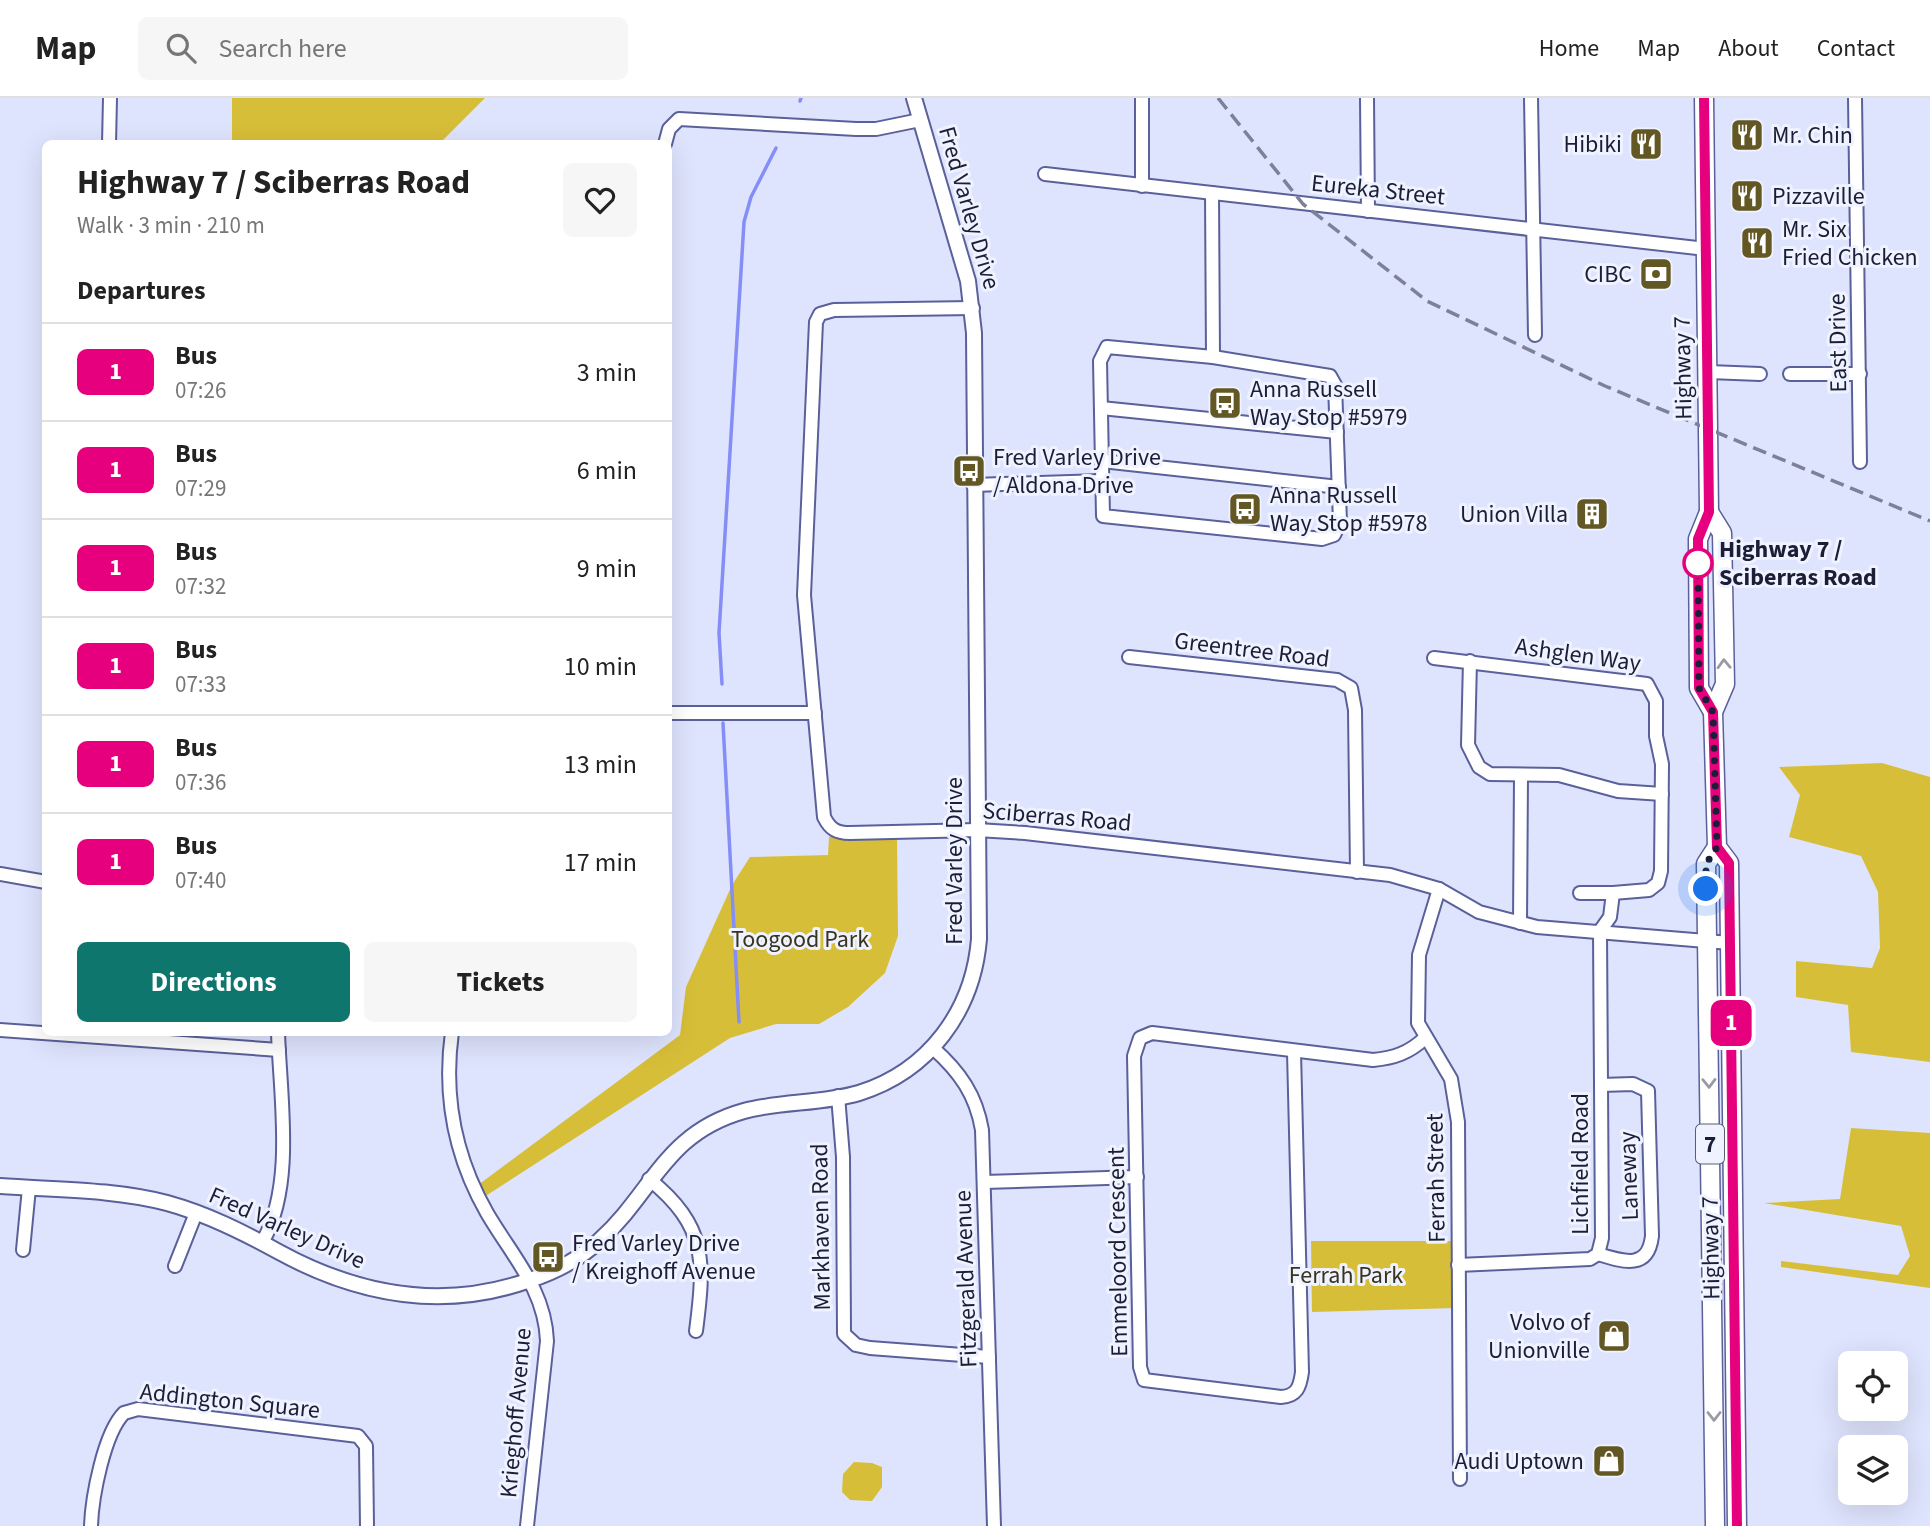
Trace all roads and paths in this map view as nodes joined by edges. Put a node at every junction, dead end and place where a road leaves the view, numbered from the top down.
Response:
1 (110, 98) edge
2 (914, 98) edge
3 (1142, 98) edge
4 (1367, 98) edge
5 (1531, 98) edge
6 (1704, 98) edge
7 (1855, 98) edge
8 (920, 120) junction
9 (109, 140) edge
10 (666, 140) edge
11 (1045, 174) dead end
12 (1142, 186) junction
13 (1212, 193) junction
14 (1368, 211) junction
15 (1533, 230) junction
16 (1706, 249) junction
17 (973, 308) junction
18 (1535, 335) dead end
19 (1213, 356) junction
20 (1709, 372) junction
21 (1760, 374) dead end
22 (1790, 374) dead end
23 (1860, 374) junction
24 (1101, 408) junction
25 (1337, 432) junction
26 (1102, 461) junction
27 (1860, 462) dead end
28 (1102, 481) junction
29 (974, 485) junction
30 (1339, 487) junction
31 (1709, 512) junction
32 (1129, 657) dead end
33 (1434, 658) dead end
34 (1470, 661) junction
35 (1713, 712) junction
36 (672, 713) edge
37 (815, 713) junction
38 (1521, 776) junction
39 (1662, 794) junction
40 (977, 830) junction
41 (1717, 847) junction
42 (1357, 872) junction
43 (0, 874) edge
44 (42, 881) edge
45 (1439, 889) junction
46 (1580, 892) dead end
47 (1613, 893) junction
48 (1520, 923) junction
49 (1600, 931) junction
50 (1707, 941) junction
51 (1730, 943) junction
52 (0, 1030) edge
53 (42, 1032) edge
54 (132, 1036) edge
55 (278, 1036) edge
56 (452, 1036) edge
57 (1424, 1038) junction
58 (933, 1048) junction
59 (279, 1050) junction
60 (1294, 1052) junction
61 (1601, 1085) junction
62 (838, 1096) junction
63 (1137, 1177) junction
64 (649, 1179) junction
65 (984, 1182) junction
66 (0, 1186) edge
67 (29, 1188) junction
68 (196, 1213) junction
69 (263, 1241) junction
70 (23, 1250) dead end
71 (1598, 1254) junction
72 (1458, 1265) junction
73 (175, 1266) dead end
74 (531, 1280) junction
75 (696, 1331) dead end
76 (989, 1357) junction
77 (1461, 1479) dead end
78 (91, 1526) edge
79 (366, 1526) edge
80 (527, 1526) edge
81 (994, 1526) edge
82 (1715, 1526) edge
83 (1737, 1526) edge

1 - 9 street
2 - 8 street, Fred Varley Drive
3 - 12 street
4 - 14 street
5 - 15 street
6 - 16 main road, Highway 7 / 7
7 - 23 street, East Drive
8 - 10 street
8 - 17 street, Fred Varley Drive
11 - 12 street, Eureka Street
12 - 13 street, Eureka Street
13 - 14 street, Eureka Street
13 - 19 street
14 - 15 street, Eureka Street
15 - 16 street, Eureka Street
15 - 18 street
16 - 20 main road, Highway 7 / 7
17 - 29 street, Fred Varley Drive
17 - 37 street, Sciberras Road
19 - 24 street
19 - 25 street
20 - 21 street
20 - 31 main road, Highway 7 / 7
22 - 23 street
23 - 27 street, East Drive
24 - 25 street
24 - 26 street
25 - 30 street
26 - 28 street
26 - 30 street
28 - 29 street
28 - 30 street
29 - 40 street, Fred Varley Drive
31 - 35 main road, Highway 7 / 7
35 -> 31 main road, Highway 7 / 7
32 - 42 street, Greentree Road
33 - 34 street, Ashglen Way
34 - 38 street
34 - 39 street, Ashglen Way
35 - 41 main road, Highway 7 / 7
36 - 37 street
37 - 40 street, Sciberras Road
38 - 39 street
38 - 48 street
39 - 47 street, Ashglen Way
40 - 42 street, Sciberras Road
40 - 58 street, Fred Varley Drive
41 - 50 main road, Highway 7 / 7
41 - 51 main road, Highway 7 / 7
42 - 45 street, Sciberras Road
43 - 44 street
45 - 48 street, Sciberras Road
45 - 57 street, Ferrah Street
46 - 47 street, Ashglen Way
47 - 49 street
48 - 49 street, Sciberras Road
49 - 50 street, Sciberras Road
49 - 61 street, Lichfield Road
50 - 51 street, Sciberras Road
50 -> 82 main road, Highway 7 / 7
51 - 83 main road, Highway 7 / 7
52 - 53 street
54 - 59 street
55 - 59 street
56 - 74 street, Krieghoff Avenue
57 - 60 street, Emmeloord Crescent
57 - 72 street, Ferrah Street
58 - 62 street, Fred Varley Drive
58 - 65 street, Fitzgerald Avenue
59 - 69 street
60 - 63 street, Emmeloord Crescent
60 - 63 street, Emmeloord Crescent
61 - 71 street, Lichfield Road
61 - 71 street, Laneway
62 - 64 street, Fred Varley Drive
62 - 76 street, Markhaven Road
63 - 65 street
64 - 74 street, Fred Varley Drive
64 - 75 street
65 - 76 street, Fitzgerald Avenue
66 - 67 street, Fred Varley Drive
67 - 68 street, Fred Varley Drive
67 - 70 street
68 - 69 street, Fred Varley Drive
68 - 73 street
69 - 74 street, Fred Varley Drive
71 - 72 street, Lichfield Road
72 - 77 street, Ferrah Street
74 - 80 street, Krieghoff Avenue
76 - 81 street, Fitzgerald Avenue
78 - 79 street, Addington Square

